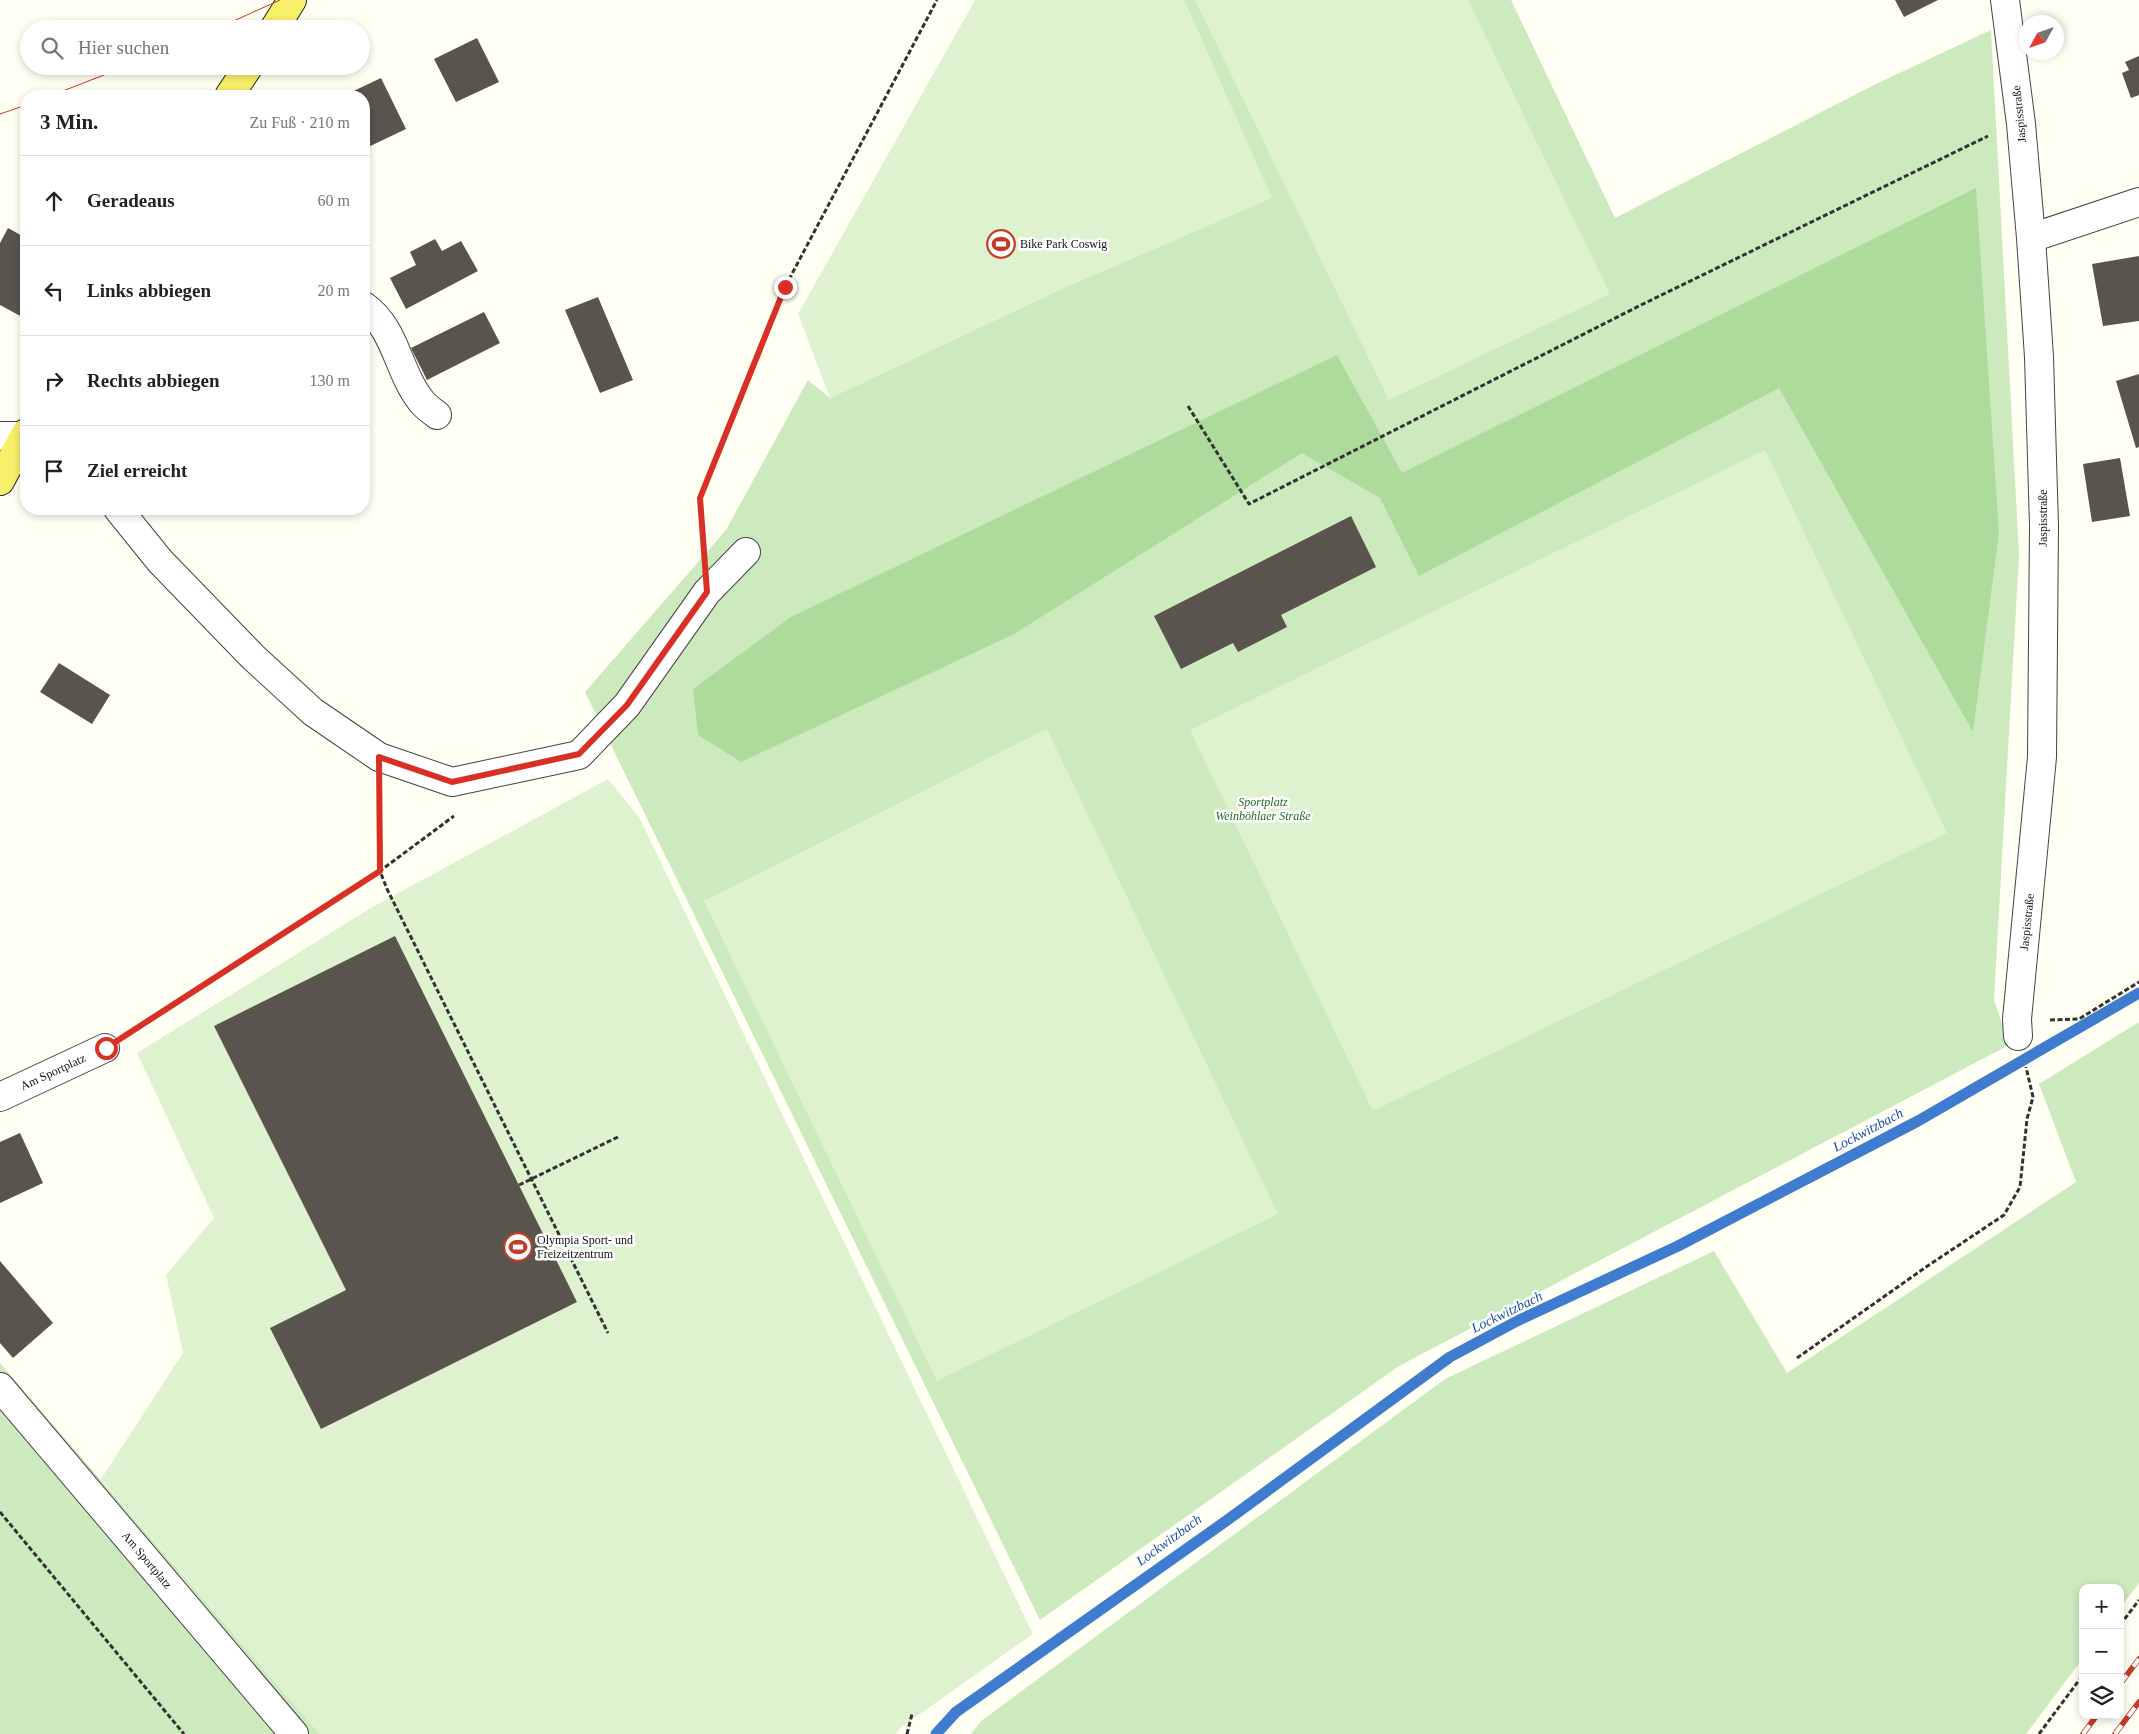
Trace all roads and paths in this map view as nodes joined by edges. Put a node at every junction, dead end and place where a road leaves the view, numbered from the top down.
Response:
1 (292, 0) edge
2 (937, 0) edge
3 (2005, 0) edge
4 (280, 20) edge
5 (243, 75) edge
6 (233, 90) edge
7 (2021, 124) junction
8 (2139, 202) edge
9 (2031, 238) junction
10 (370, 312) edge
11 (1188, 406) dead end
12 (437, 415) dead end
13 (19, 435) edge
14 (0, 481) edge
15 (123, 515) edge
16 (746, 552) dead end
17 (707, 592) junction
18 (379, 757) junction
19 (457, 814) dead end
20 (380, 871) junction
21 (2139, 982) edge
22 (2017, 1028) joint
23 (106, 1048) joint
24 (2032, 1088) dead end
25 (0, 1097) edge
26 (620, 1136) dead end
27 (531, 1179) junction
28 (519, 1185) dead end
29 (608, 1333) dead end
30 (1796, 1358) dead end
31 (0, 1387) edge
32 (0, 1512) edge
33 (2139, 1600) edge
34 (2124, 1620) edge
35 (2079, 1680) edge
36 (912, 1714) dead end
37 (184, 1734) edge
38 (294, 1734) edge
39 (907, 1734) edge
40 (2039, 1734) edge

1 - 4 main road
2 - 17 path
3 - 7 street, Jaspisstraße
5 - 6 main road
7 - 9 street, Jaspisstraße
7 - 11 path
8 - 9 street
9 - 22 street, Jaspisstraße
10 - 12 street
13 - 14 main road
15 - 18 street
16 - 17 street
17 - 18 street
18 - 20 path
19 - 20 path
20 - 23 path
20 - 27 path
21 - 22 path
23 - 25 street, Am Sportplatz
24 - 30 path
26 - 27 path
27 - 28 path
27 - 29 path
31 - 38 street, Am Sportplatz
32 - 37 path
33 - 34 path
35 - 40 path
36 - 39 path

